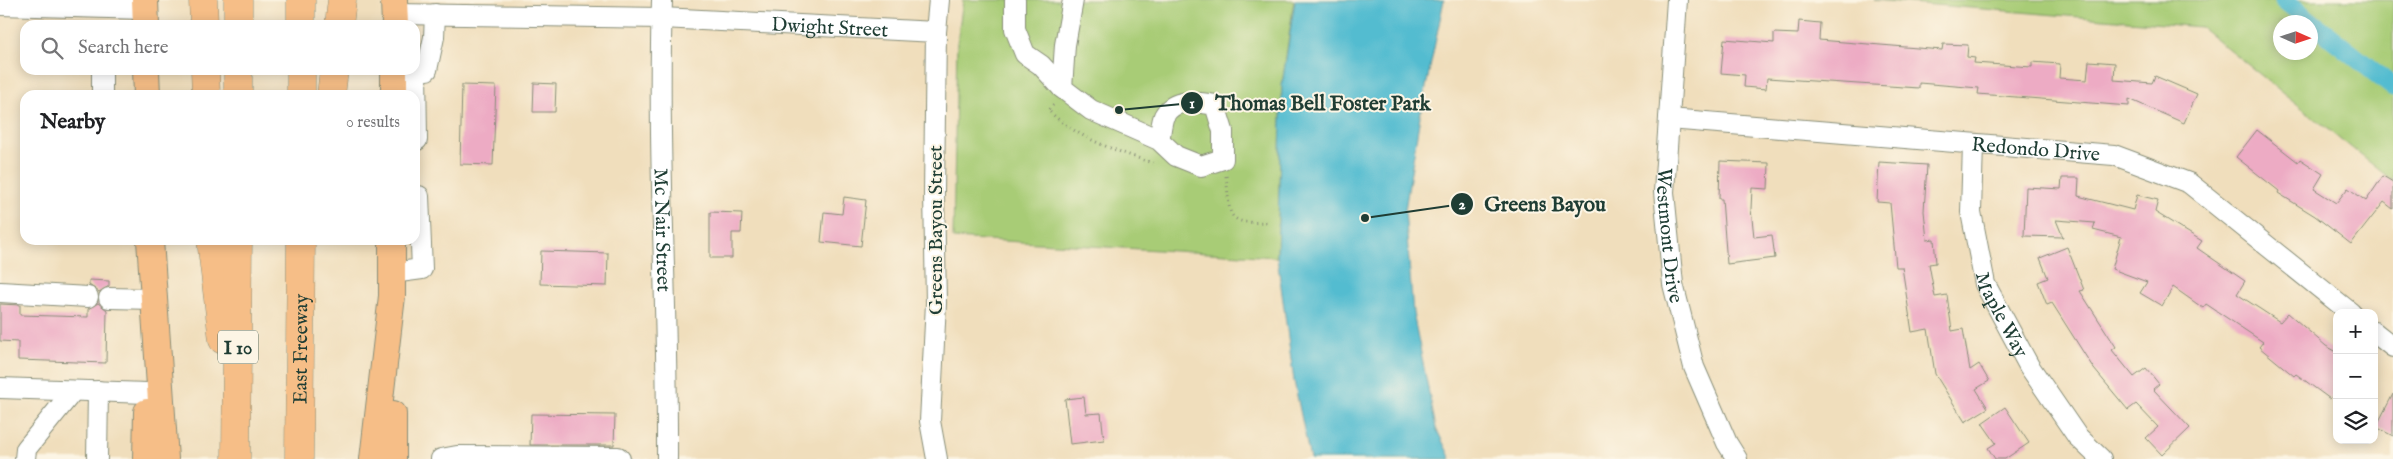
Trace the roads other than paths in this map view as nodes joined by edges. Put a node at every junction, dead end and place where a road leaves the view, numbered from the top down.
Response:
1 (203, 0) edge
2 (238, 0) edge
3 (301, 0) edge
4 (342, 0) edge
5 (940, 0) edge
6 (1015, 0) edge
7 (1074, 0) edge
8 (1677, 0) edge
9 (0, 5) edge
10 (662, 9) edge
11 (145, 11) edge
12 (395, 13) edge
13 (434, 14) junction
14 (65, 16) edge
15 (204, 20) edge
16 (238, 20) edge
17 (301, 20) edge
18 (340, 20) edge
19 (936, 32) junction
20 (420, 70) edge
21 (102, 75) edge
22 (146, 75) edge
23 (205, 75) edge
24 (238, 75) edge
25 (301, 75) edge
26 (333, 75) edge
27 (394, 75) edge
28 (415, 75) edge
29 (1062, 88) junction
30 (102, 90) edge
31 (147, 90) edge
32 (206, 90) edge
33 (238, 90) edge
34 (301, 90) edge
35 (331, 90) edge
36 (394, 90) edge
37 (416, 90) edge
38 (1669, 120) junction
39 (1159, 140) dead end
40 (1973, 144) junction
41 (420, 232) edge
42 (150, 245) edge
43 (212, 245) edge
44 (238, 245) edge
45 (301, 245) edge
46 (310, 245) edge
47 (392, 245) edge
48 (392, 284) junction
49 (0, 292) edge
50 (88, 297) dead end
51 (109, 298) dead end
52 (151, 299) junction
53 (2346, 309) edge
54 (301, 311) junction
55 (2378, 335) edge
56 (2393, 347) edge
57 (0, 388) edge
58 (73, 390) junction
59 (98, 391) junction
60 (147, 393) junction
61 (236, 456) edge
62 (25, 459) edge
63 (97, 459) edge
64 (146, 459) edge
65 (165, 459) edge
66 (299, 459) edge
67 (373, 459) edge
68 (393, 459) edge
69 (441, 459) edge
70 (620, 459) edge
71 (666, 459) edge
72 (937, 459) edge
73 (1737, 459) edge
74 (2101, 459) edge

1 - 15 highway
2 - 16 highway
3 - 17 highway
4 - 18 highway
5 - 19 street, Greens Bayou Street
6 - 29 street
7 - 29 street
8 - 38 street, Westmont Drive
9 - 14 street
10 - 13 street, Dwight Street
10 - 19 street, Dwight Street
10 - 71 street, Mc Nair Street
11 - 14 street
12 - 13 street, Dwight Street
13 - 20 street
19 - 72 street, Greens Bayou Street
21 - 30 street
22 - 31 main road
23 - 32 highway
24 - 33 highway
25 - 34 highway
26 - 35 highway
27 - 36 main road
28 - 37 street
29 - 39 street
38 - 40 street, Redondo Drive
38 - 73 street, Westmont Drive
40 - 53 street, Redondo Drive
40 - 74 street, Maple Way
41 - 48 street
42 - 52 main road
43 - 61 highway
44 - 61 highway, I 10
45 - 54 highway, East Freeway
46 - 54 highway
47 - 48 main road
48 - 67 main road
48 - 68 main road
49 - 50 street
51 - 52 street
52 - 60 main road
52 - 65 main road
54 - 66 highway, East Freeway
55 - 56 street
57 - 58 street
58 - 59 street
58 - 62 street
59 - 60 street
59 - 63 street
60 - 64 main road
69 - 70 street

